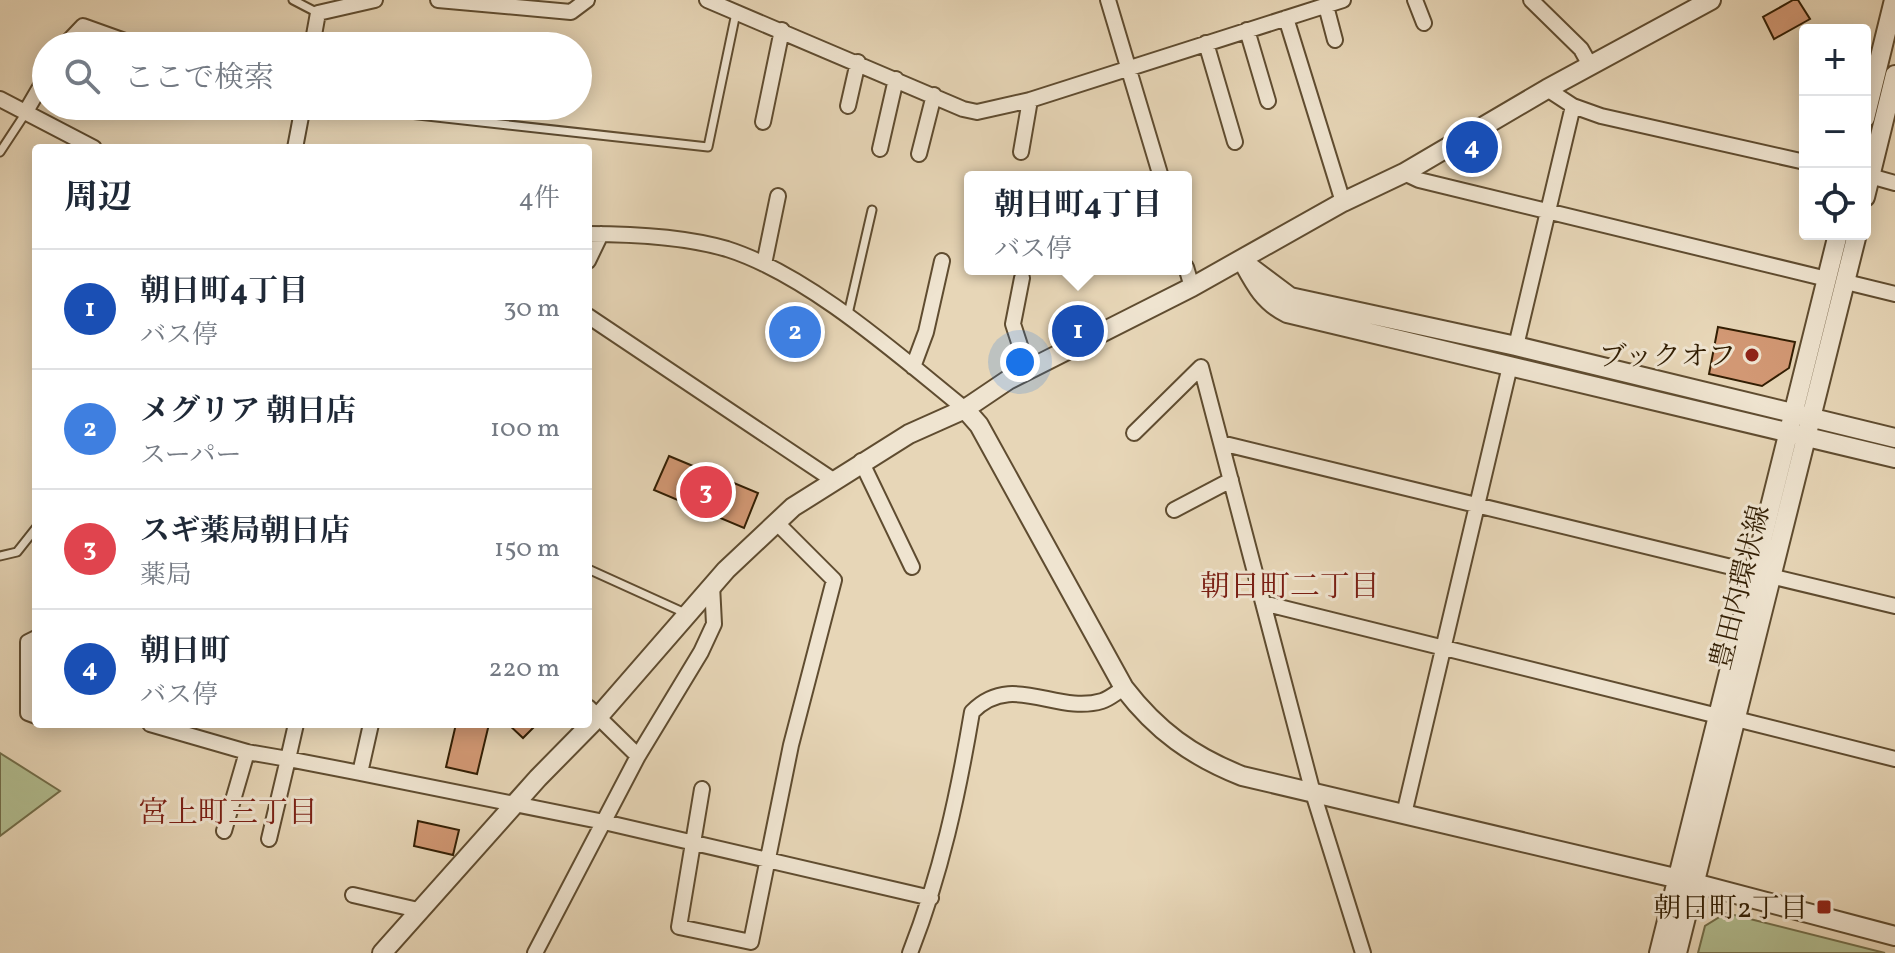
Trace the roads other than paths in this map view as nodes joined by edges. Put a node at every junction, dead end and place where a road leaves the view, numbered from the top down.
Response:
1 (293, 0) edge
2 (375, 0) edge
3 (438, 0) edge
4 (587, 0) edge
5 (707, 0) edge
6 (1108, 0) edge
7 (1343, 0) edge
8 (1415, 0) edge
9 (1531, 0) edge
10 (1711, 0) edge
11 (1894, 0) edge
12 (1326, 6) junction
13 (736, 11) junction
14 (318, 13) junction
15 (1286, 18) junction
16 (1424, 23) dead end
17 (782, 30) junction
18 (1247, 30) junction
19 (77, 32) edge
20 (100, 32) edge
21 (315, 32) edge
22 (1335, 40) dead end
23 (1206, 43) junction
24 (858, 62) junction
25 (1590, 65) junction
26 (1127, 68) junction
27 (1895, 75) edge
28 (896, 79) junction
29 (1547, 89) junction
30 (934, 95) junction
31 (1870, 96) edge
32 (0, 99) edge
33 (1030, 100) junction
34 (32, 101) edge
35 (1268, 101) dead end
36 (848, 106) dead end
37 (1573, 106) junction
38 (25, 113) junction
39 (32, 117) edge
40 (39, 120) edge
41 (300, 120) edge
42 (464, 120) edge
43 (763, 122) dead end
44 (1235, 142) dead end
45 (86, 144) edge
46 (296, 144) edge
47 (880, 149) dead end
48 (0, 152) edge
49 (1021, 152) dead end
50 (919, 154) dead end
51 (1799, 161) edge
52 (1159, 171) edge
53 (1871, 172) edge
54 (1404, 173) junction
55 (1871, 176) edge
56 (1895, 183) edge
57 (778, 196) dead end
58 (1343, 202) junction
59 (872, 210) dead end
60 (1550, 212) junction
61 (595, 234) edge
62 (1838, 240) edge
63 (1854, 240) edge
64 (1242, 260) junction
65 (942, 261) dead end
66 (764, 264) junction
67 (1188, 275) edge
68 (1022, 278) dead end
69 (1837, 280) junction
70 (1192, 287) junction
71 (1895, 294) edge
72 (847, 316) junction
73 (592, 319) edge
74 (1516, 346) junction
75 (1510, 366) junction
76 (913, 367) junction
77 (1028, 370) junction
78 (965, 409) junction
79 (1800, 413) junction
80 (1796, 432) junction
81 (1134, 433) dead end
82 (1895, 438) edge
83 (1221, 443) junction
84 (1895, 458) edge
85 (861, 461) junction
86 (833, 480) junction
87 (1231, 480) junction
88 (1479, 507) junction
89 (1174, 510) dead end
90 (776, 522) junction
91 (32, 533) edge
92 (0, 556) edge
93 (912, 567) dead end
94 (592, 571) edge
95 (1761, 574) junction
96 (712, 585) junction
97 (1263, 603) junction
98 (1895, 606) edge
99 (687, 614) junction
100 (32, 640) edge
101 (1444, 647) junction
102 (1124, 688) junction
103 (593, 712) edge
104 (32, 714) edge
105 (1727, 718) junction
106 (164, 728) edge
107 (295, 728) edge
108 (370, 728) edge
109 (579, 728) edge
110 (247, 752) junction
111 (638, 756) junction
112 (288, 759) junction
113 (1895, 759) edge
114 (360, 773) junction
115 (702, 789) dead end
116 (1313, 793) junction
117 (514, 805) junction
118 (1404, 814) junction
119 (604, 822) junction
120 (224, 831) dead end
121 (269, 839) dead end
122 (692, 845) junction
123 (767, 860) junction
124 (1684, 881) junction
125 (353, 895) dead end
126 (931, 898) junction
127 (418, 910) junction
128 (1895, 936) edge
129 (382, 953) edge
130 (535, 953) edge
131 (910, 953) edge
132 (1363, 953) edge
133 (1659, 953) edge
134 (1677, 953) edge

1 - 14 lane
2 - 14 street
3 - 4 street
5 - 13 street
6 - 26 street
7 - 12 street
8 - 16 street
9 - 25 street
10 - 25 street
11 - 31 street
12 - 15 street
12 - 22 street
13 - 17 street
13 - 42 lane
14 - 21 street
15 - 18 street
15 - 58 street
17 - 24 street
17 - 43 street
18 - 23 street
18 - 35 street
19 - 20 street
23 - 26 street
23 - 44 street
24 - 28 street
24 - 36 street
25 - 29 street
26 - 33 street
26 - 52 street
27 - 53 street
28 - 30 street
28 - 47 street
29 - 37 street
29 - 54 street
30 - 33 street
30 - 50 street
32 - 38 street
33 - 49 street
34 - 38 street
37 - 51 street
37 - 60 street
38 - 39 street
38 - 48 lane
40 - 45 street
41 - 46 street
54 - 58 street
54 - 60 street
55 - 56 street
57 - 66 street
58 - 64 street
59 - 72 lane
60 - 69 street
60 - 74 street
61 - 66 street
62 - 69 street, 豊田内環状線
63 - 69 street, 豊田内環状線
64 - 70 street
64 - 74 street
64 - 75 street
65 - 76 street
66 - 72 street
67 - 70 street
68 - 77 street
69 - 71 street
69 - 79 street, 豊田内環状線
70 - 77 street
72 - 76 street
73 - 86 street
74 - 79 street
75 - 80 street
75 - 88 street
76 - 78 street
77 - 78 street
78 - 85 street
78 - 102 street
79 - 80 street, 豊田内環状線
79 - 82 street
80 - 84 street
80 - 95 street, 豊田内環状線
81 - 83 street
83 - 87 street
83 - 88 street
85 - 86 street
85 - 93 street
86 - 90 street
87 - 89 street
87 - 97 street
88 - 95 street
88 - 101 street
90 - 96 street
90 - 123 street
91 - 92 lane
94 - 99 lane
95 - 98 street
95 - 105 street, 豊田内環状線
96 - 99 street
96 - 111 street
97 - 101 street
97 - 116 street
99 - 103 street
100 - 104 street
101 - 105 street
101 - 118 street
102 - 116 street
102 - 126 street
103 - 111 street
105 - 113 street
105 - 124 street, 豊田内環状線
106 - 110 street
107 - 112 street
108 - 114 street
109 - 117 street
110 - 112 street
110 - 120 street
111 - 119 street
112 - 114 street
112 - 121 street
114 - 117 street
115 - 122 street
116 - 118 street
116 - 132 street
117 - 119 street
117 - 127 street
118 - 124 street
119 - 122 street
119 - 130 street
122 - 123 street
122 - 123 street
123 - 126 street
124 - 128 street
124 - 133 street, 豊田内環状線
124 - 134 street, 豊田内環状線
125 - 127 street
126 - 131 street
127 - 129 street

